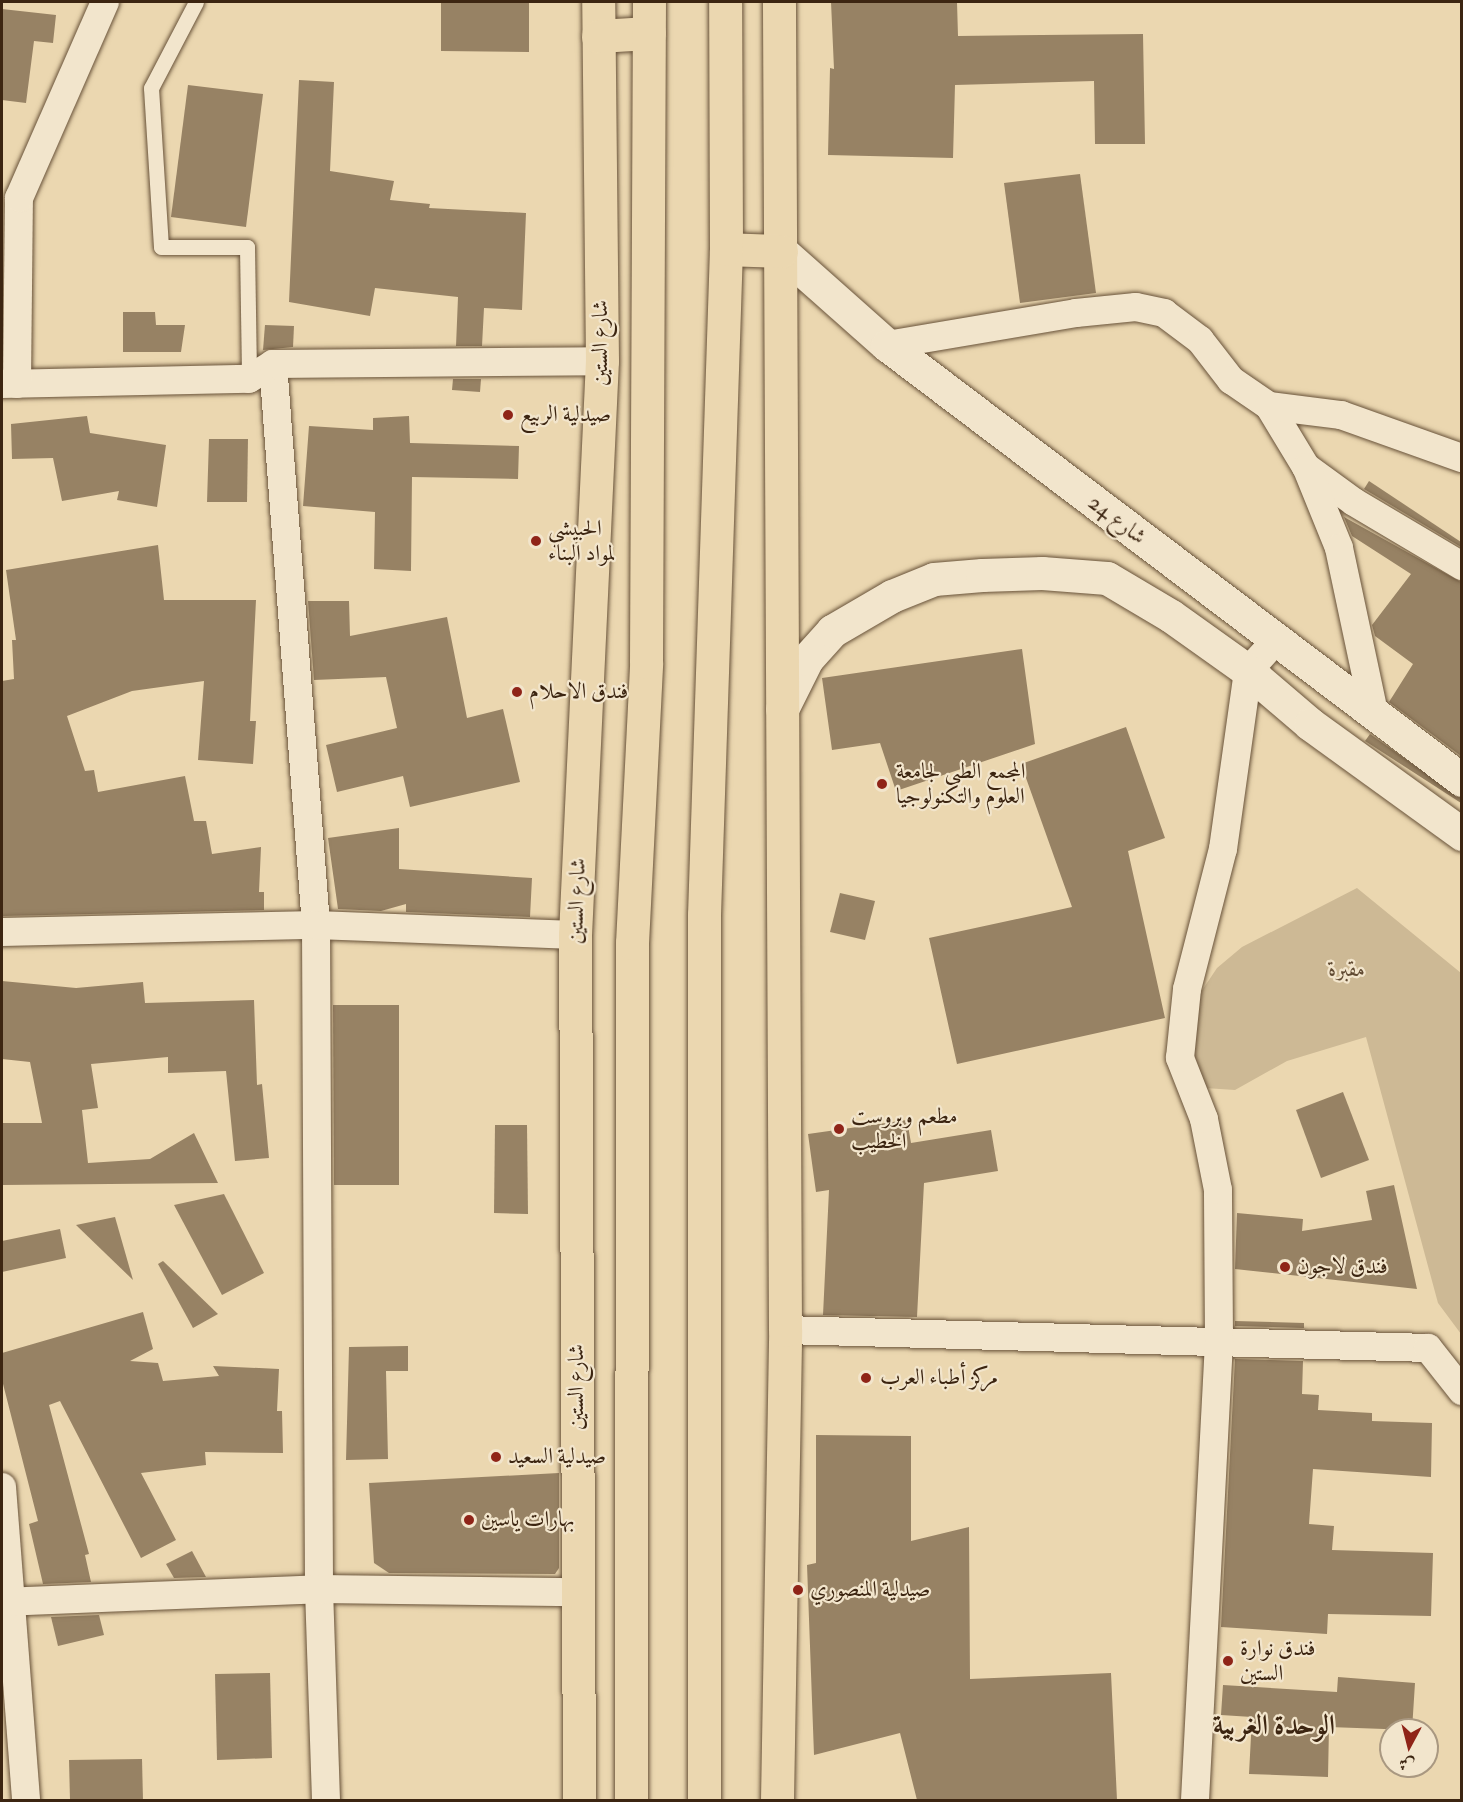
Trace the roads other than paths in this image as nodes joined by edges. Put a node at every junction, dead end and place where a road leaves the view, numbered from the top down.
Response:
1 (105, 2) edge
2 (196, 2) edge
3 (598, 2) edge
4 (649, 2) edge
5 (725, 2) edge
6 (779, 2) edge
7 (648, 33) junction
8 (598, 36) junction
9 (726, 249) junction
10 (781, 250) junction
11 (887, 345) junction
12 (602, 361) junction
13 (273, 364) junction
14 (249, 379) junction
15 (9, 384) edge
16 (1269, 406) junction
17 (1461, 458) edge
18 (1306, 467) junction
19 (1461, 566) edge
20 (1276, 640) junction
21 (1248, 671) junction
22 (782, 709) junction
23 (1374, 713) junction
24 (1461, 780) edge
25 (1461, 834) edge
26 (316, 925) junction
27 (2, 932) edge
28 (575, 935) junction
29 (785, 1330) junction
30 (1219, 1340) junction
31 (1461, 1391) edge
32 (2, 1487) edge
33 (319, 1589) junction
34 (578, 1592) junction
35 (6, 1602) edge
36 (26, 1800) edge
37 (326, 1800) edge
38 (579, 1800) edge
39 (631, 1800) edge
40 (704, 1800) edge
41 (777, 1800) edge
42 (1195, 1800) edge

1 - 15 street
2 - 14 lane
3 - 8 main road, شارع الستين
4 - 7 main road, شارع الستين
5 - 9 main road
6 - 10 main road
7 - 8 main road
7 - 39 main road, شارع الستين
8 - 12 main road, شارع الستين
9 - 10 main road
9 - 40 main road
10 - 11 street, شارع 24
10 - 22 main road
11 - 16 street
11 - 20 street, شارع 24
12 - 13 street
12 - 28 main road, شارع الستين
13 - 14 street
13 - 26 street
14 - 15 street
16 - 17 street
16 - 18 street
18 - 19 street
18 - 23 street
20 - 21 street
20 - 23 street, شارع 24
21 - 22 street
21 - 25 street
21 - 30 street
22 - 29 main road
23 - 24 street, شارع 24
26 - 27 street
26 - 28 street
26 - 33 street
28 - 34 main road, شارع الستين
29 - 30 street
29 - 41 main road
30 - 31 street
30 - 42 street
32 - 35 street
33 - 34 street
33 - 35 street
33 - 37 street
34 - 38 main road, شارع الستين
35 - 36 street

